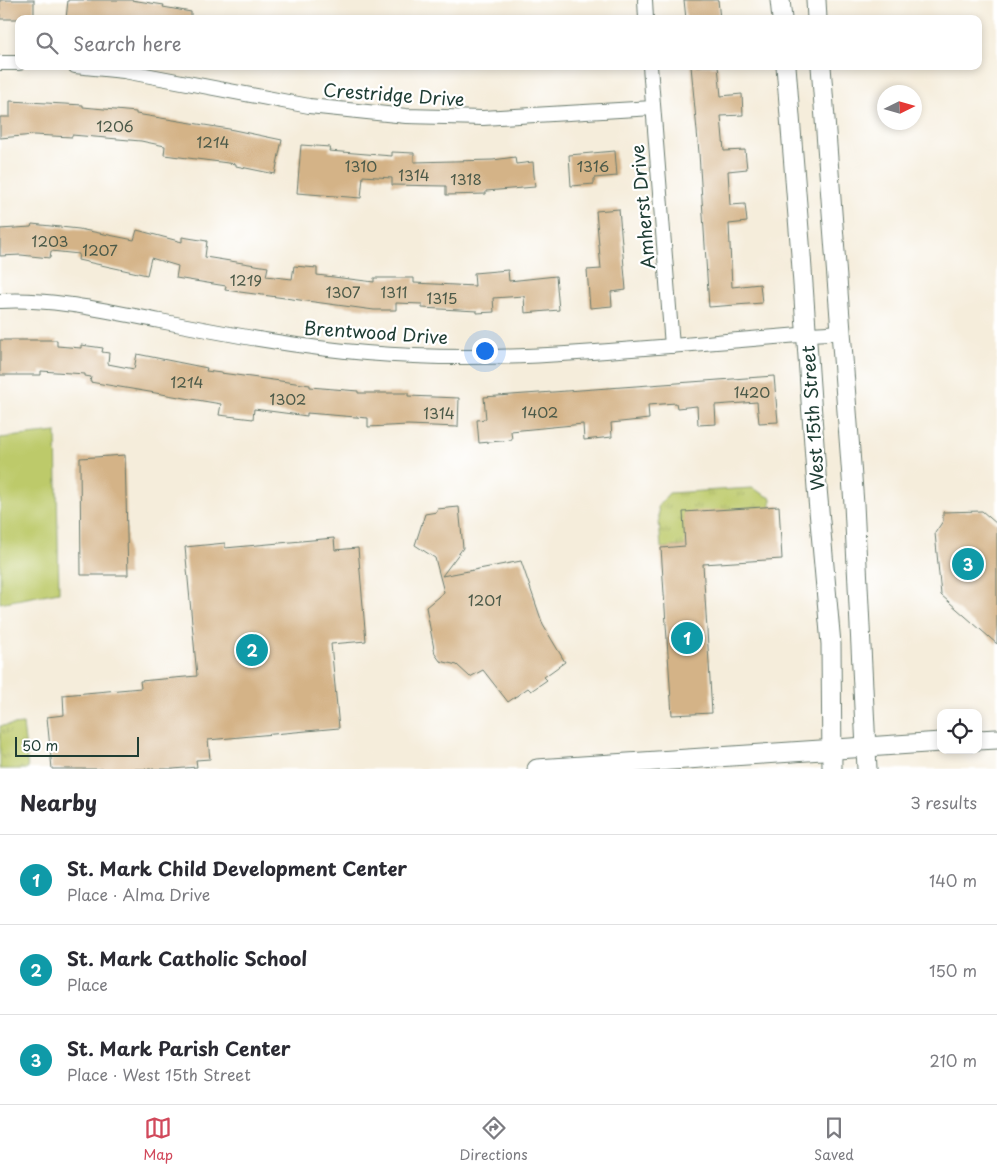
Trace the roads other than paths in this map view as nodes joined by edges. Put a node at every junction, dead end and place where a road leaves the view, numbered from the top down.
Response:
1 (645, 0) edge
2 (780, 0) edge
3 (816, 0) edge
4 (646, 15) edge
5 (782, 15) edge
6 (817, 15) edge
7 (0, 63) edge
8 (15, 63) edge
9 (108, 70) edge
10 (650, 70) edge
11 (786, 70) edge
12 (821, 70) edge
13 (653, 108) junction
14 (0, 301) edge
15 (841, 332) junction
16 (806, 335) junction
17 (672, 346) junction
18 (997, 739) edge
19 (982, 740) edge
20 (937, 742) edge
21 (867, 747) junction
22 (832, 750) junction
23 (582, 767) edge
24 (537, 769) edge
25 (832, 769) edge
26 (867, 769) edge

1 - 4 street
2 - 5 main road
3 - 6 main road
7 - 8 street
9 - 13 street, Crestridge Drive
10 - 13 street, Amherst Drive
11 - 16 main road, West 15th Street
12 - 15 main road, West 15th Street
13 - 17 street, Amherst Drive
14 - 17 street, Brentwood Drive
15 - 16 street, Brentwood Drive
15 - 21 main road, West 15th Street
16 - 17 street, Brentwood Drive
16 - 22 main road, West 15th Street
18 - 19 main road
20 - 21 main road
21 - 22 main road
21 - 26 main road, West 15th Street
22 - 23 main road
22 - 25 main road, West 15th Street
23 - 24 main road

